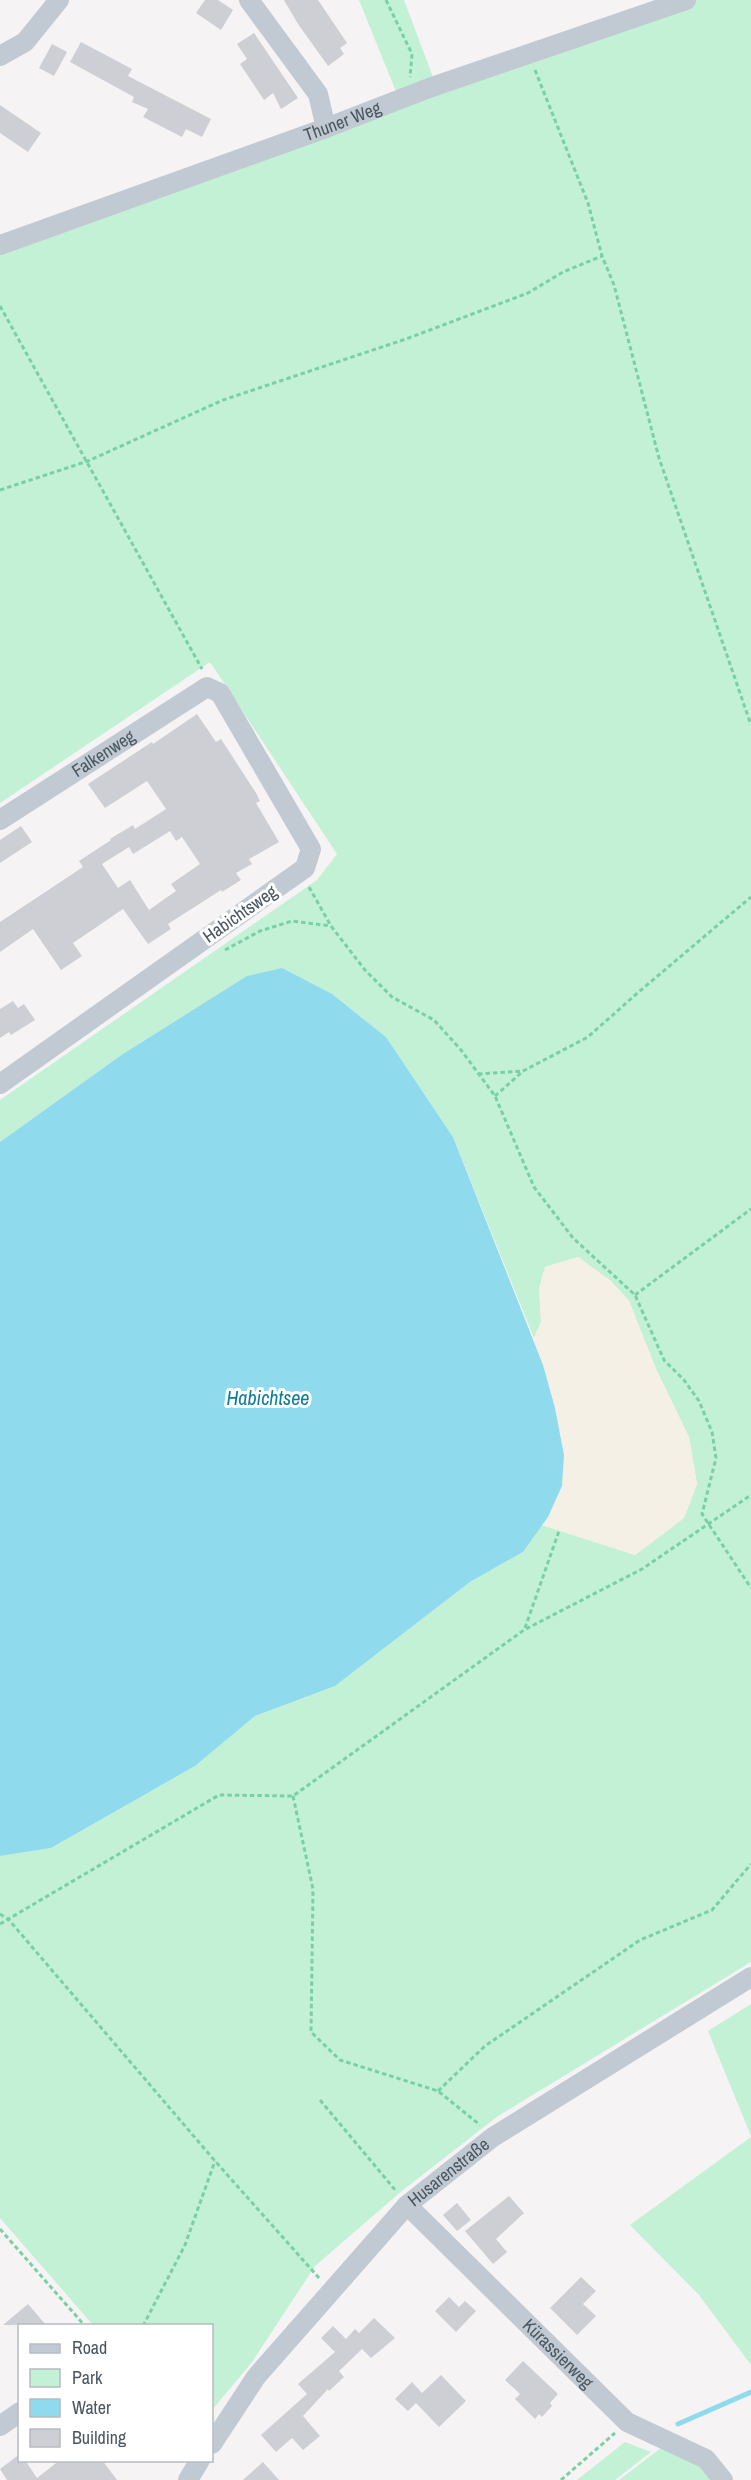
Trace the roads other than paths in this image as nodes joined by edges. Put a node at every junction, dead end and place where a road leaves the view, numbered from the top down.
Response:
1 (59, 0) edge
2 (249, 0) edge
3 (686, 0) edge
4 (0, 56) edge
5 (326, 128) junction
6 (0, 245) edge
7 (0, 820) edge
8 (305, 868) joint
9 (0, 1084) edge
10 (751, 1977) edge
11 (407, 2205) junction
12 (18, 2413) edge
13 (0, 2426) edge
14 (213, 2442) edge
15 (199, 2462) edge
16 (188, 2480) edge
17 (723, 2480) edge

1 - 4 street
2 - 5 street
3 - 5 street, Thuner Weg
5 - 6 street, Thuner Weg
7 - 8 street, Falkenweg
8 - 9 street, Habichtsweg
10 - 11 street, Husarenstraße
11 - 14 street, Husarenstraße
11 - 17 street, Kürassierweg
12 - 13 street
15 - 16 street

